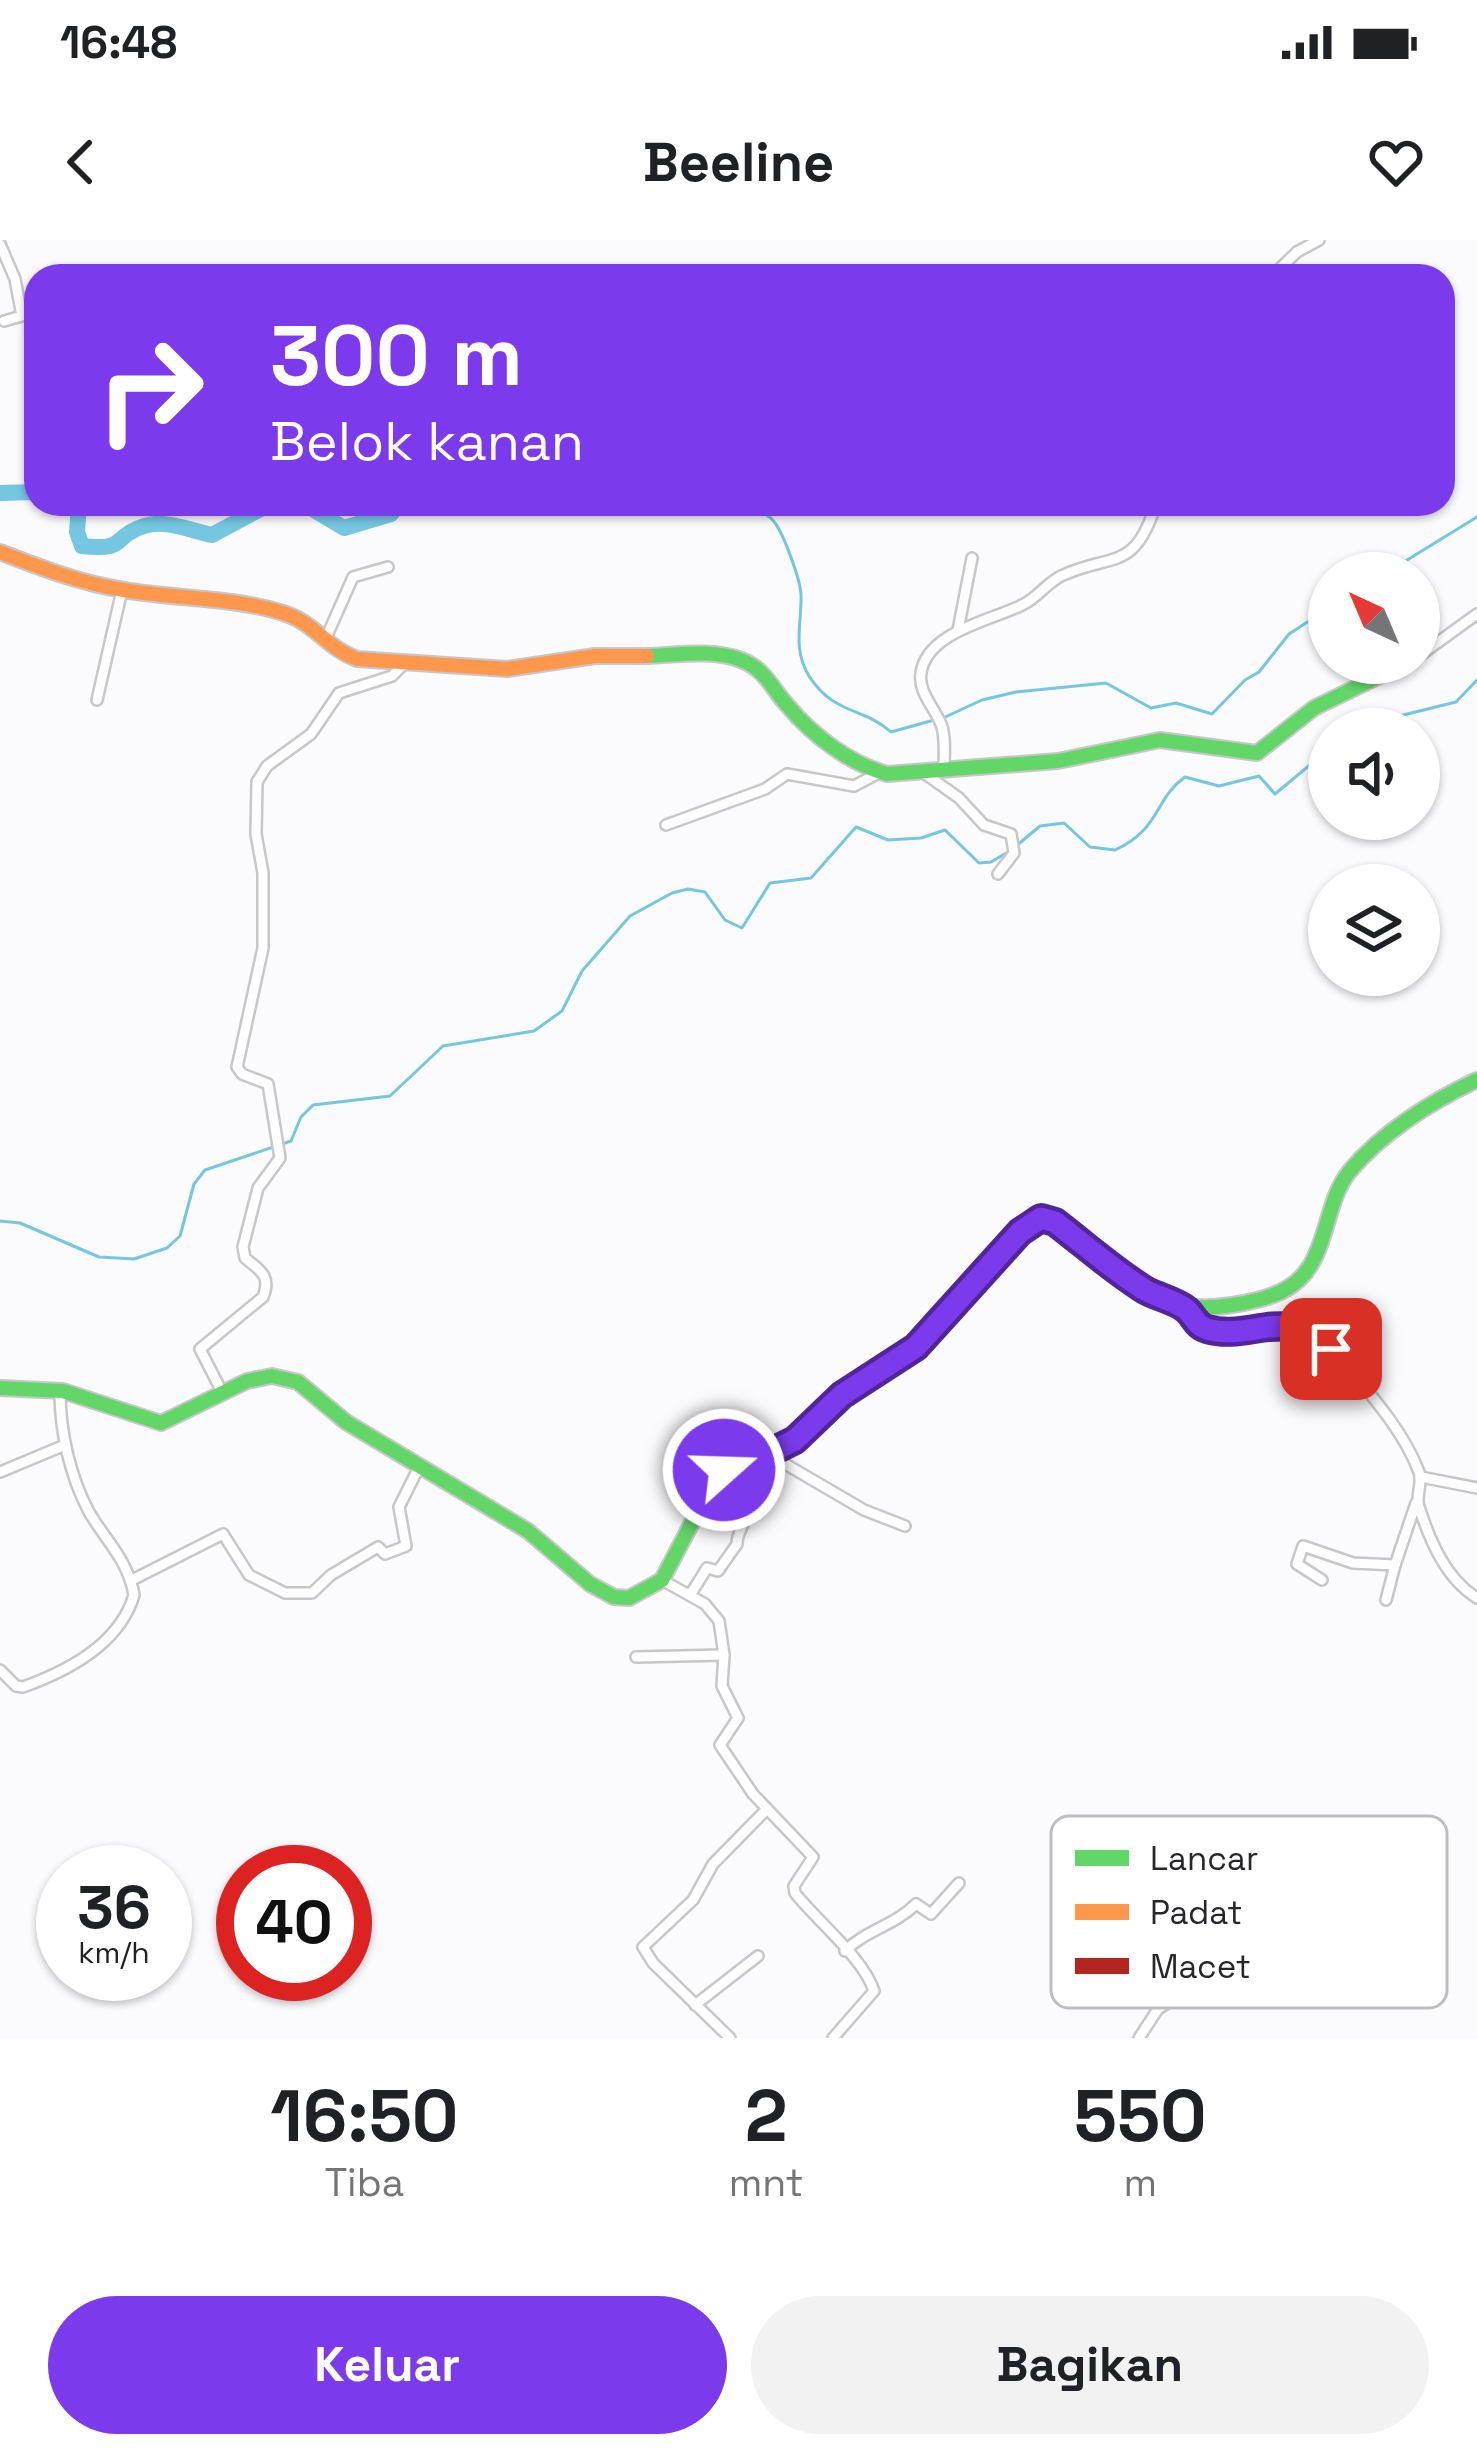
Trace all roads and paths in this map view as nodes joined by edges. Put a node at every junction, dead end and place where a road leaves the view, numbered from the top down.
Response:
1 (1319, 240) edge
2 (0, 244) edge
3 (1284, 264) edge
4 (4, 321) dead end
5 (1151, 516) edge
6 (0, 552) edge
7 (972, 558) dead end
8 (388, 567) dead end
9 (122, 590) junction
10 (1477, 614) edge
11 (958, 630) junction
12 (326, 638) junction
13 (1440, 641) edge
14 (406, 662) junction
15 (1362, 684) edge
16 (97, 700) dead end
17 (944, 770) junction
18 (879, 772) junction
19 (924, 772) junction
20 (666, 825) dead end
21 (998, 874) dead end
22 (1477, 1080) edge
23 (1186, 1309) junction
24 (0, 1388) edge
25 (60, 1392) junction
26 (222, 1392) junction
27 (65, 1445) junction
28 (765, 1452) junction
29 (780, 1460) junction
30 (418, 1469) junction
31 (0, 1472) edge
32 (1421, 1477) junction
33 (1477, 1488) edge
34 (1416, 1503) junction
35 (904, 1526) dead end
36 (1395, 1565) junction
37 (132, 1580) junction
38 (662, 1580) junction
39 (1322, 1580) dead end
40 (690, 1595) junction
41 (1477, 1598) edge
42 (1385, 1600) dead end
43 (724, 1655) junction
44 (636, 1657) dead end
45 (0, 1670) edge
46 (766, 1809) junction
47 (959, 1883) dead end
48 (845, 1951) junction
49 (758, 1956) dead end
50 (695, 2005) junction
51 (1160, 2008) edge
52 (730, 2038) edge
53 (833, 2038) edge
54 (1139, 2038) edge

1 - 3 street
2 - 4 street
5 - 11 street
6 - 9 street
7 - 11 street
8 - 12 street
9 - 12 street
9 - 16 street
10 - 13 street
11 - 17 street
12 - 14 street
14 - 18 street
14 - 26 street
15 - 17 street
17 - 19 street
18 - 19 street
18 - 20 street
19 - 21 street
22 - 23 street
23 - 28 street
23 - 32 street
24 - 25 street
25 - 26 street
25 - 27 street
26 - 30 street
27 - 31 street
27 - 37 street
28 - 29 street
28 - 38 street
29 - 35 street
29 - 40 street
30 - 37 street
30 - 38 street
32 - 33 street
32 - 34 street
34 - 36 street
34 - 41 street
36 - 39 street
36 - 42 street
37 - 45 street
38 - 40 street
40 - 43 street
43 - 44 street
43 - 46 street
46 - 48 street
46 - 50 street
47 - 48 street
48 - 53 street
49 - 50 street
50 - 52 street
51 - 54 street

